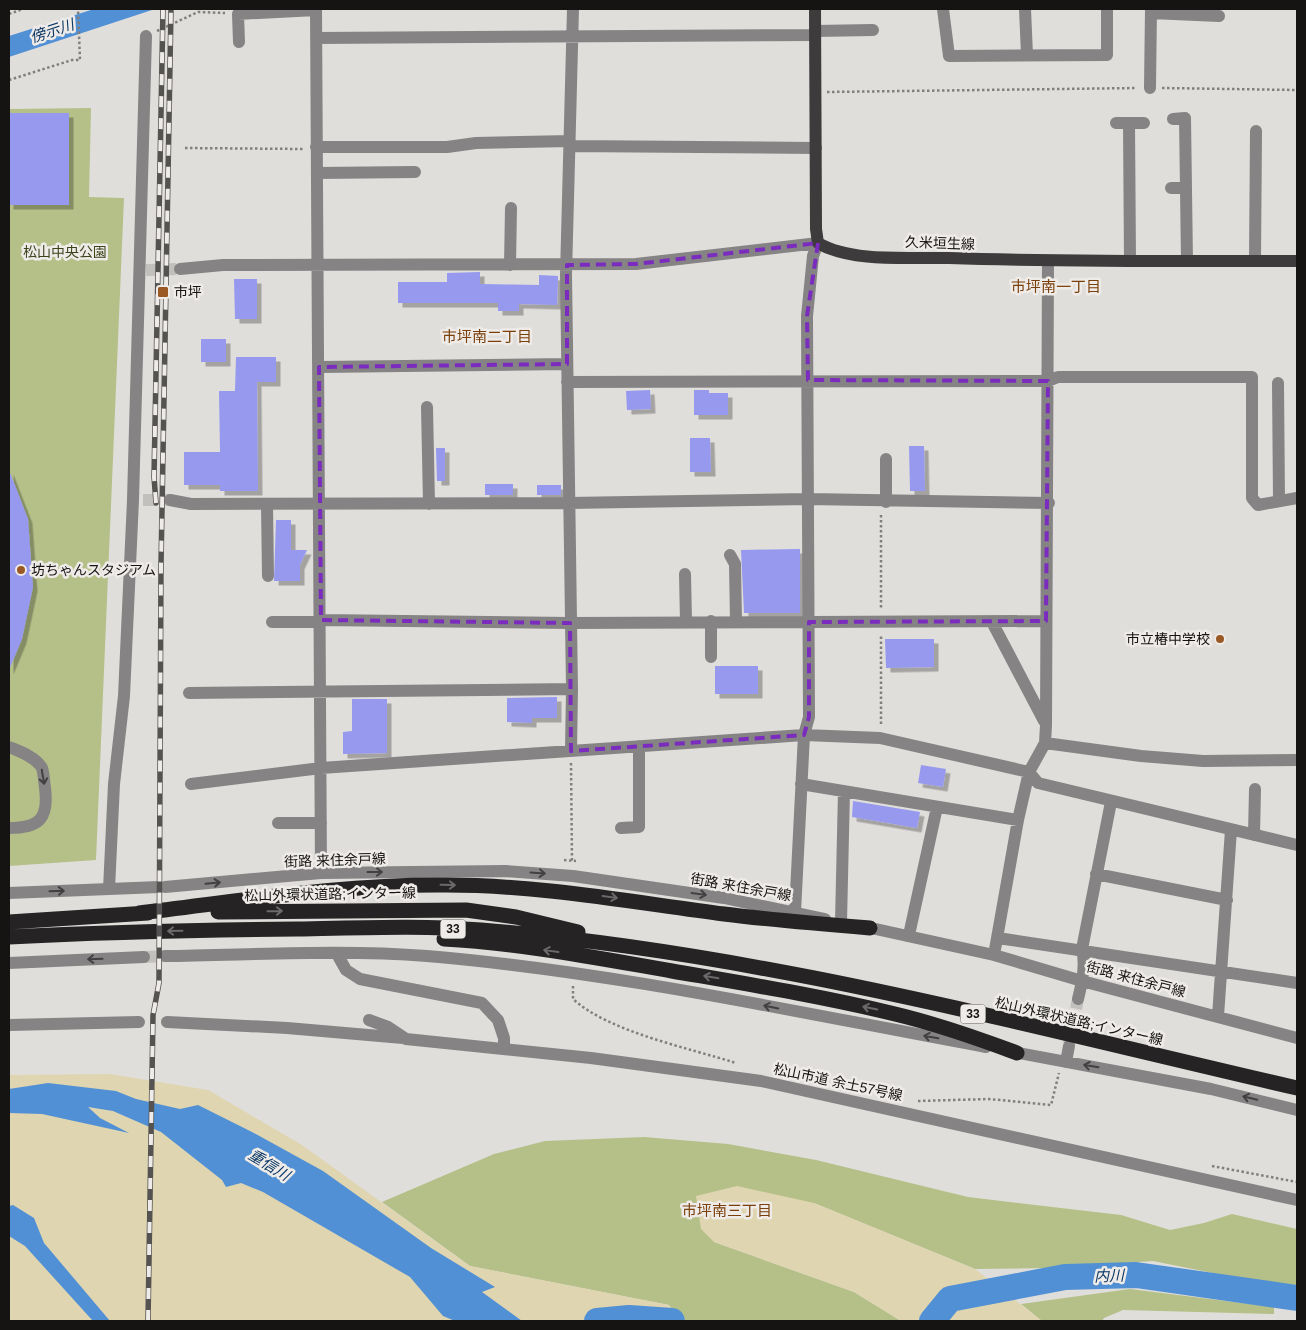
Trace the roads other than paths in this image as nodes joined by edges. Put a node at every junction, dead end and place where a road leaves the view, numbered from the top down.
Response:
1 (573, 9) edge
2 (815, 9) edge
3 (943, 9) edge
4 (1025, 9) edge
5 (1108, 9) edge
6 (316, 10) edge
7 (1151, 11) edge
8 (1219, 16) dead end
9 (873, 30) dead end
10 (815, 33) junction
11 (573, 35) junction
12 (146, 36) road end
13 (316, 38) junction
14 (239, 42) dead end
15 (1027, 55) junction
16 (1150, 88) road end
17 (1173, 118) dead end
18 (1144, 123) dead end
19 (1256, 130) dead end
20 (570, 144) junction
21 (316, 148) junction
22 (816, 148) junction
23 (415, 172) dead end
24 (316, 173) junction
25 (1171, 188) dead end
26 (1186, 188) junction
27 (511, 208) dead end
28 (818, 243) junction
29 (1048, 261) junction
30 (1130, 261) junction
31 (1187, 261) junction
32 (1255, 261) junction
33 (1297, 261) edge
34 (318, 264) junction
35 (510, 265) junction
36 (567, 265) junction
37 (180, 269) tunnel mouth
38 (567, 364) junction
39 (319, 367) junction
40 (808, 380) junction
41 (1048, 381) junction
42 (567, 382) junction
43 (1278, 383) dead end
44 (427, 406) dead end
45 (886, 459) dead end
46 (1297, 498) edge
47 (808, 499) junction
48 (170, 500) tunnel mouth
49 (1279, 500) junction
50 (886, 502) junction
51 (569, 503) junction
52 (1049, 503) junction
53 (267, 504) junction
54 (320, 504) junction
55 (429, 504) junction
56 (730, 555) dead end
57 (685, 574) dead end
58 (268, 576) dead end
59 (321, 621) junction
60 (272, 622) dead end
61 (686, 622) junction
62 (711, 622) junction
63 (736, 622) junction
64 (809, 622) junction
65 (992, 622) junction
66 (1046, 622) junction
67 (570, 623) junction
68 (711, 657) dead end
69 (572, 689) junction
70 (321, 692) junction
71 (189, 693) dead end
72 (1046, 725) junction
73 (804, 735) junction
74 (1045, 743) junction
75 (639, 746) junction
76 (9, 748) edge
77 (571, 751) junction
78 (1297, 760) edge
79 (321, 768) junction
80 (1030, 772) junction
81 (191, 784) dead end
82 (801, 784) junction
83 (1255, 789) dead end
84 (844, 791) junction
85 (1111, 802) junction
86 (937, 807) junction
87 (1018, 820) junction
88 (278, 823) dead end
89 (321, 823) junction
90 (9, 828) edge
91 (621, 828) dead end
92 (1231, 830) junction
93 (1254, 835) junction
94 (1297, 845) edge
95 (321, 873) junction
96 (1096, 874) junction
97 (109, 889) junction
98 (9, 893) edge
99 (1227, 900) junction
100 (795, 912) junction
101 (139, 913) junction
102 (9, 922) edge
103 (842, 922) junction
104 (870, 928) junction
105 (259, 929) junction
106 (910, 935) junction
107 (9, 937) edge
108 (998, 938) junction
109 (647, 949) junction
110 (1082, 949) junction
111 (336, 954) junction
112 (994, 955) junction
113 (165, 956) tunnel mouth
114 (144, 957) tunnel mouth
115 (9, 963) edge
116 (1222, 971) junction
117 (1082, 981) junction
118 (1297, 983) edge
119 (1078, 999) tunnel mouth
120 (1218, 1016) junction
121 (369, 1020) dead end
122 (139, 1022) dead end
123 (167, 1022) dead end
124 (9, 1025) edge
125 (1297, 1038) edge
126 (406, 1039) junction
127 (1069, 1046) tunnel mouth
128 (504, 1049) junction
129 (1018, 1052) junction
130 (1064, 1069) junction
131 (1297, 1088) edge
132 (1297, 1110) edge
133 (1297, 1200) edge

1 - 11 street
2 - 10 main road
3 - 15 street
4 - 15 street
5 - 15 street
6 - 13 street
6 - 14 street
7 - 8 street
7 - 16 street
9 - 10 street
10 - 11 street
10 - 22 main road
11 - 13 street
11 - 20 street
12 - 97 street
13 - 21 street
17 - 26 street
18 - 30 street
19 - 32 street
20 - 21 street
20 - 22 street
20 - 36 street
21 - 24 street
22 - 28 main road
23 - 24 street
24 - 34 street
25 - 26 street
26 - 31 street
27 - 35 street
28 - 29 main road, 久米垣生線
28 - 36 street
28 - 40 street
29 - 30 main road, 久米垣生線
29 - 41 street
30 - 31 main road, 久米垣生線
31 - 32 main road, 久米垣生線
32 - 33 main road, 久米垣生線
34 - 35 street
34 - 37 street
34 - 39 street
35 - 36 street
36 - 38 street
38 - 39 street
38 - 42 street
39 - 54 street
40 - 41 street
40 - 42 street
40 - 47 street
41 - 49 street
41 - 52 street
42 - 51 street
43 - 49 street
44 - 55 street
45 - 50 street
46 - 49 street
47 - 50 street
47 - 51 street
47 - 64 street
48 - 53 street
50 - 52 street
51 - 55 street
51 - 67 street
52 - 66 street
53 - 54 street
53 - 58 street
54 - 55 street
54 - 59 street
56 - 63 street
57 - 61 street
59 - 60 street
59 - 67 street
59 - 70 street
61 - 62 street
61 - 67 street
62 - 63 street
62 - 68 street
63 - 64 street
64 - 65 street
64 - 73 street
65 - 66 street
65 - 72 street
66 - 72 street
67 - 69 street
69 - 70 street
69 - 77 street
70 - 71 street
70 - 79 street
72 - 74 street
73 - 75 street
73 - 80 street
73 - 82 street
74 - 78 street
74 - 80 street
75 - 77 street
75 - 91 street
76 -> 90 street
77 - 79 street
79 - 81 street
79 - 89 street
80 - 85 street
80 - 87 street
82 - 84 street
82 - 100 street
83 - 93 street
84 - 86 street
84 - 103 street
85 - 92 street
85 - 96 street
86 - 87 street
86 - 106 street
87 - 108 street
88 - 89 street
89 - 95 street
92 - 93 street
92 - 99 street
93 - 94 street
97 -> 95 street, 街路 来住余戸線
95 -> 100 street, 街路 来住余戸線
96 - 99 street
96 - 110 street
98 -> 97 street, 街路 来住余戸線
99 - 116 street
100 - 103 street, 街路 来住余戸線
101 - 102 highway, 松山外環状道路;インター線 / 33
101 -> 104 highway
101 -> 109 highway, 松山外環状道路;インター線 / 33
103 - 104 street, 街路 来住余戸線
104 - 106 street, 街路 来住余戸線
105 -> 107 highway, 松山外環状道路;インター線 / 33
105 - 109 highway, 松山外環状道路;インター線 / 33
129 -> 105 highway
106 - 112 street, 街路 来住余戸線
108 - 110 street
108 - 112 street
109 - 131 highway, 松山外環状道路;インター線 / 33
110 - 116 street
110 - 117 street
111 - 113 street
111 - 128 street
129 -> 111 street
112 - 117 street, 街路 来住余戸線
114 -> 115 street
116 - 118 street
116 - 120 street
117 - 119 street
117 - 120 street, 街路 来住余戸線
120 - 125 street, 街路 来住余戸線
121 - 126 street, 松山市道 余土57号線
122 - 124 street
123 - 126 street
126 - 128 street, 松山市道 余土57号線
127 - 130 street
128 - 133 street, 松山市道 余土57号線
129 - 130 street
132 -> 130 street

